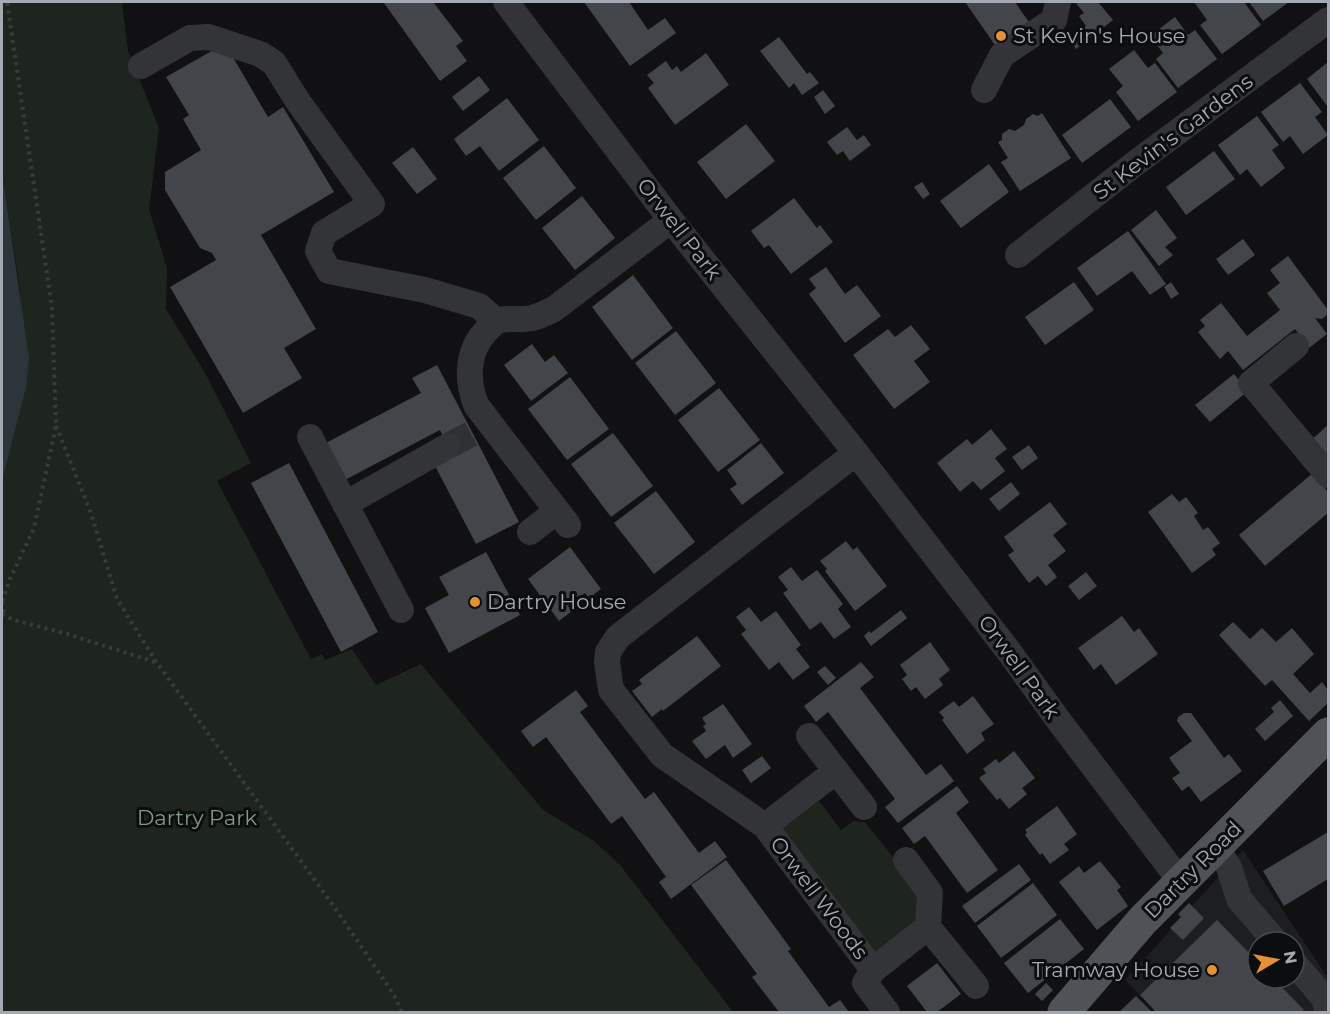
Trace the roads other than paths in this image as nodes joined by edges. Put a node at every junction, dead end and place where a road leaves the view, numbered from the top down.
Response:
1 (506, 2) edge
2 (1058, 2) edge
3 (1329, 20) edge
4 (141, 66) dead end
5 (984, 90) dead end
6 (671, 220) junction
7 (1018, 255) dead end
8 (496, 321) junction
9 (1296, 346) dead end
10 (310, 437) dead end
11 (448, 446) tunnel mouth
12 (856, 453) junction
13 (1329, 475) edge
14 (345, 504) junction
15 (531, 532) dead end
16 (401, 610) dead end
17 (1329, 734) edge
18 (809, 736) dead end
19 (836, 771) junction
20 (864, 807) dead end
21 (765, 826) junction
22 (1215, 847) junction
23 (906, 860) dead end
24 (1181, 882) junction
25 (928, 927) junction
26 (1266, 930) edge
27 (873, 970) junction
28 (1306, 977) edge
29 (976, 986) dead end
30 (1075, 1008) edge
31 (887, 1012) edge
32 (1328, 1012) edge

1 - 6 street, Orwell Park
2 - 5 street
3 - 7 street, St Kevin's Gardens
4 - 8 street
6 - 8 street
6 - 12 street, Orwell Park
8 - 15 street
9 - 13 street
10 - 14 street
11 - 14 street
12 - 21 street, Orwell Woods
12 - 24 street, Orwell Park
14 - 16 street
17 - 22 main road, Dartry Road
18 - 19 street
19 - 20 street
19 - 21 street, Orwell Woods
21 - 27 street, Orwell Woods
22 - 24 main road, Dartry Road
22 - 26 street
23 - 25 street
24 - 30 main road, Dartry Road
25 - 27 street, Orwell Woods
25 - 29 street
27 - 31 street, Orwell Woods
28 - 32 street

